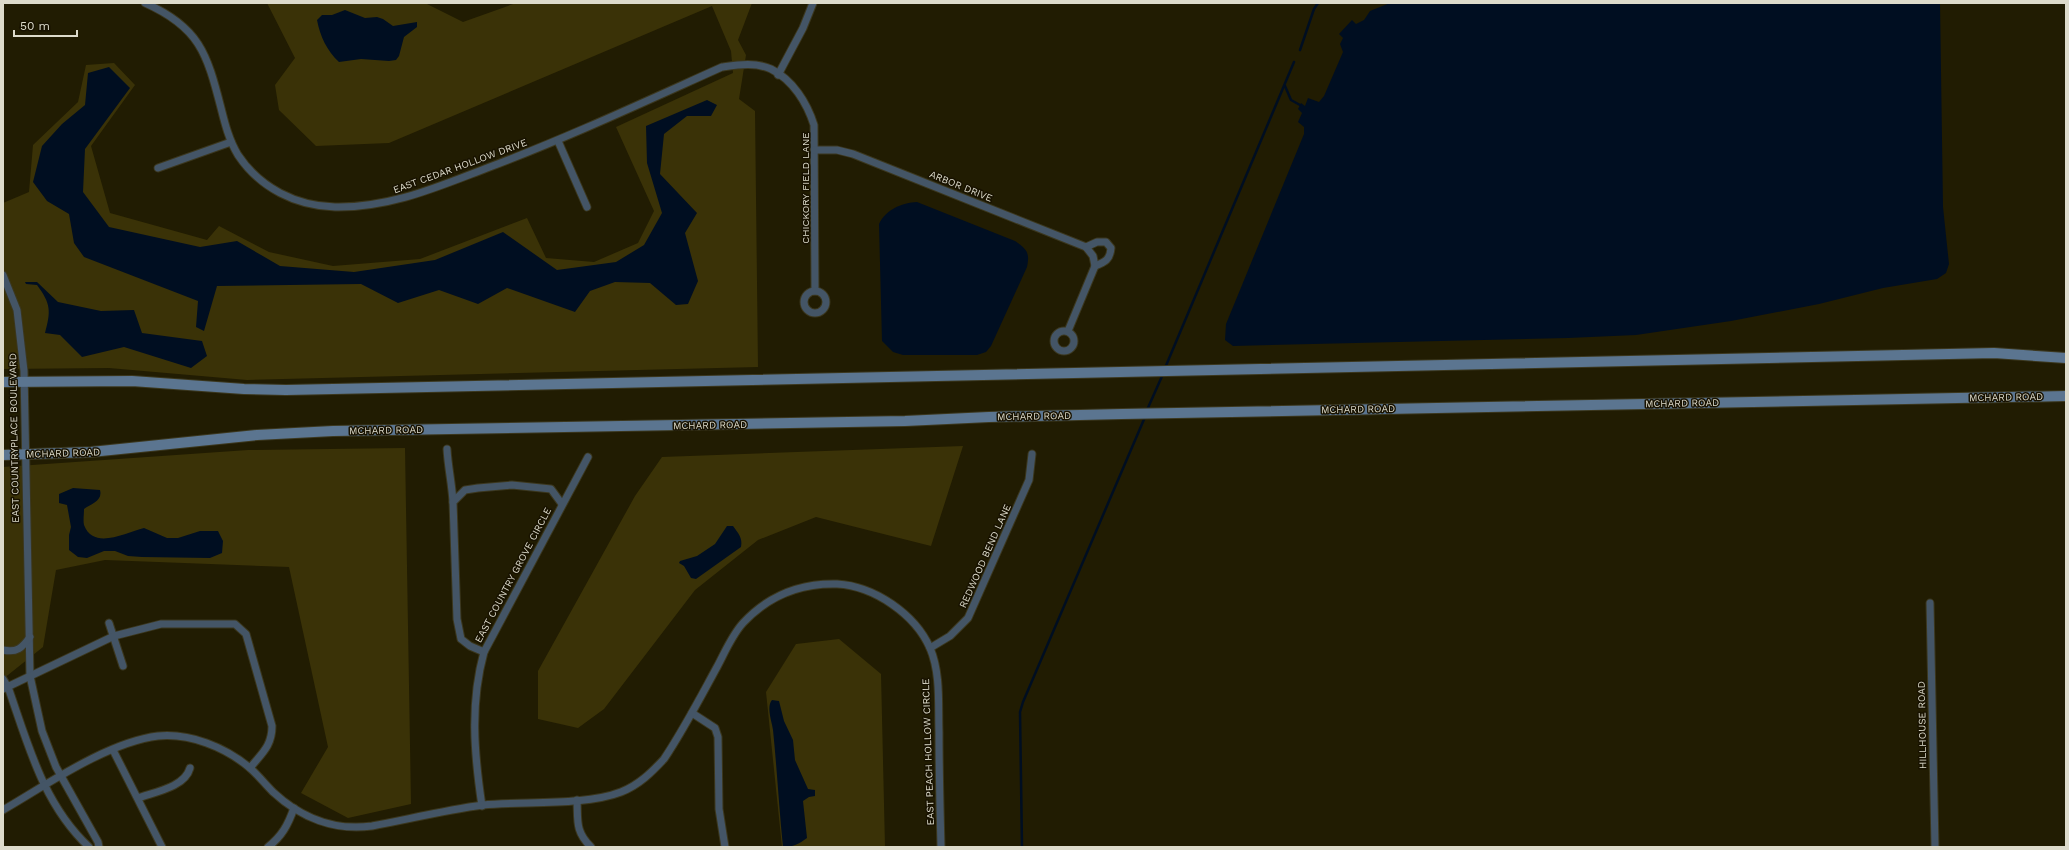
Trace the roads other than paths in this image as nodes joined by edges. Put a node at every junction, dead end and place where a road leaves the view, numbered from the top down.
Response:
1 (145, 3) edge
2 (812, 3) edge
3 (778, 75) junction
4 (558, 141) junction
5 (231, 142) junction
6 (815, 150) junction
7 (158, 168) dead end
8 (587, 207) dead end
9 (1086, 247) junction
10 (1095, 266) junction
11 (3, 275) edge
12 (815, 291) dead end
13 (1068, 331) dead end
14 (2066, 358) edge
15 (3, 382) edge
16 (25, 382) junction
17 (2066, 396) edge
18 (447, 449) dead end
19 (1032, 454) dead end
20 (3, 455) edge
21 (25, 455) junction
22 (588, 457) dead end
23 (453, 502) junction
24 (562, 504) junction
25 (1930, 603) dead end
26 (109, 623) dead end
27 (114, 636) junction
28 (30, 637) junction
29 (930, 648) junction
30 (3, 650) edge
31 (484, 652) junction
32 (123, 666) dead end
33 (30, 676) junction
34 (3, 679) edge
35 (5, 688) edge
36 (692, 713) junction
37 (113, 750) junction
38 (190, 768) dead end
39 (250, 768) junction
40 (60, 776) junction
41 (44, 786) junction
42 (138, 798) junction
43 (577, 800) junction
44 (482, 806) junction
45 (294, 808) junction
46 (3, 810) edge
47 (89, 847) edge
48 (99, 847) edge
49 (162, 847) edge
50 (268, 847) edge
51 (591, 847) edge
52 (724, 847) edge
53 (940, 847) edge
54 (1935, 847) edge

1 - 5 street, EAST CEDAR HOLLOW DRIVE
2 - 3 street
3 - 4 street, EAST CEDAR HOLLOW DRIVE
3 - 6 street, CHICKORY FIELD LANE
4 - 5 street, EAST CEDAR HOLLOW DRIVE
4 - 8 street
5 - 7 street
6 - 9 street, ARBOR DRIVE
6 - 12 street, CHICKORY FIELD LANE
9 - 10 street
9 - 10 street
10 - 13 street
11 - 16 street, EAST COUNTRYPLACE BOULEVARD
14 - 16 main road
15 - 16 main road
16 - 21 street, EAST COUNTRYPLACE BOULEVARD
17 - 21 main road, MCHARD ROAD
18 - 23 street
19 - 29 street, REDWOOD BEND LANE
20 - 21 main road, MCHARD ROAD
21 - 28 street, EAST COUNTRYPLACE BOULEVARD
22 - 24 street, EAST COUNTRY GROVE CIRCLE
23 - 24 street
23 - 31 street
24 - 31 street, EAST COUNTRY GROVE CIRCLE
25 - 54 street, HILLHOUSE ROAD
26 - 27 street
27 - 32 street
27 - 33 street
27 - 39 street
28 - 30 street
28 - 33 street, EAST COUNTRYPLACE BOULEVARD
29 - 36 street, EAST PEACH HOLLOW CIRCLE
29 - 53 street, EAST PEACH HOLLOW CIRCLE
31 - 44 street, EAST COUNTRY GROVE CIRCLE
33 - 35 street
33 - 40 street, EAST COUNTRYPLACE BOULEVARD
34 - 35 street
35 - 41 street
36 - 43 street, EAST PEACH HOLLOW CIRCLE
36 - 52 street
37 - 39 street, EAST PEACH HOLLOW CIRCLE
37 - 40 street, EAST PEACH HOLLOW CIRCLE
37 - 42 street
38 - 42 street
39 - 45 street, EAST PEACH HOLLOW CIRCLE
40 - 41 street, EAST PEACH HOLLOW CIRCLE
40 - 48 street, EAST COUNTRYPLACE BOULEVARD
41 - 46 street, EAST PEACH HOLLOW CIRCLE
41 - 47 street
42 - 49 street
43 - 44 street, EAST PEACH HOLLOW CIRCLE
43 - 51 street
44 - 45 street, EAST PEACH HOLLOW CIRCLE
45 - 50 street

